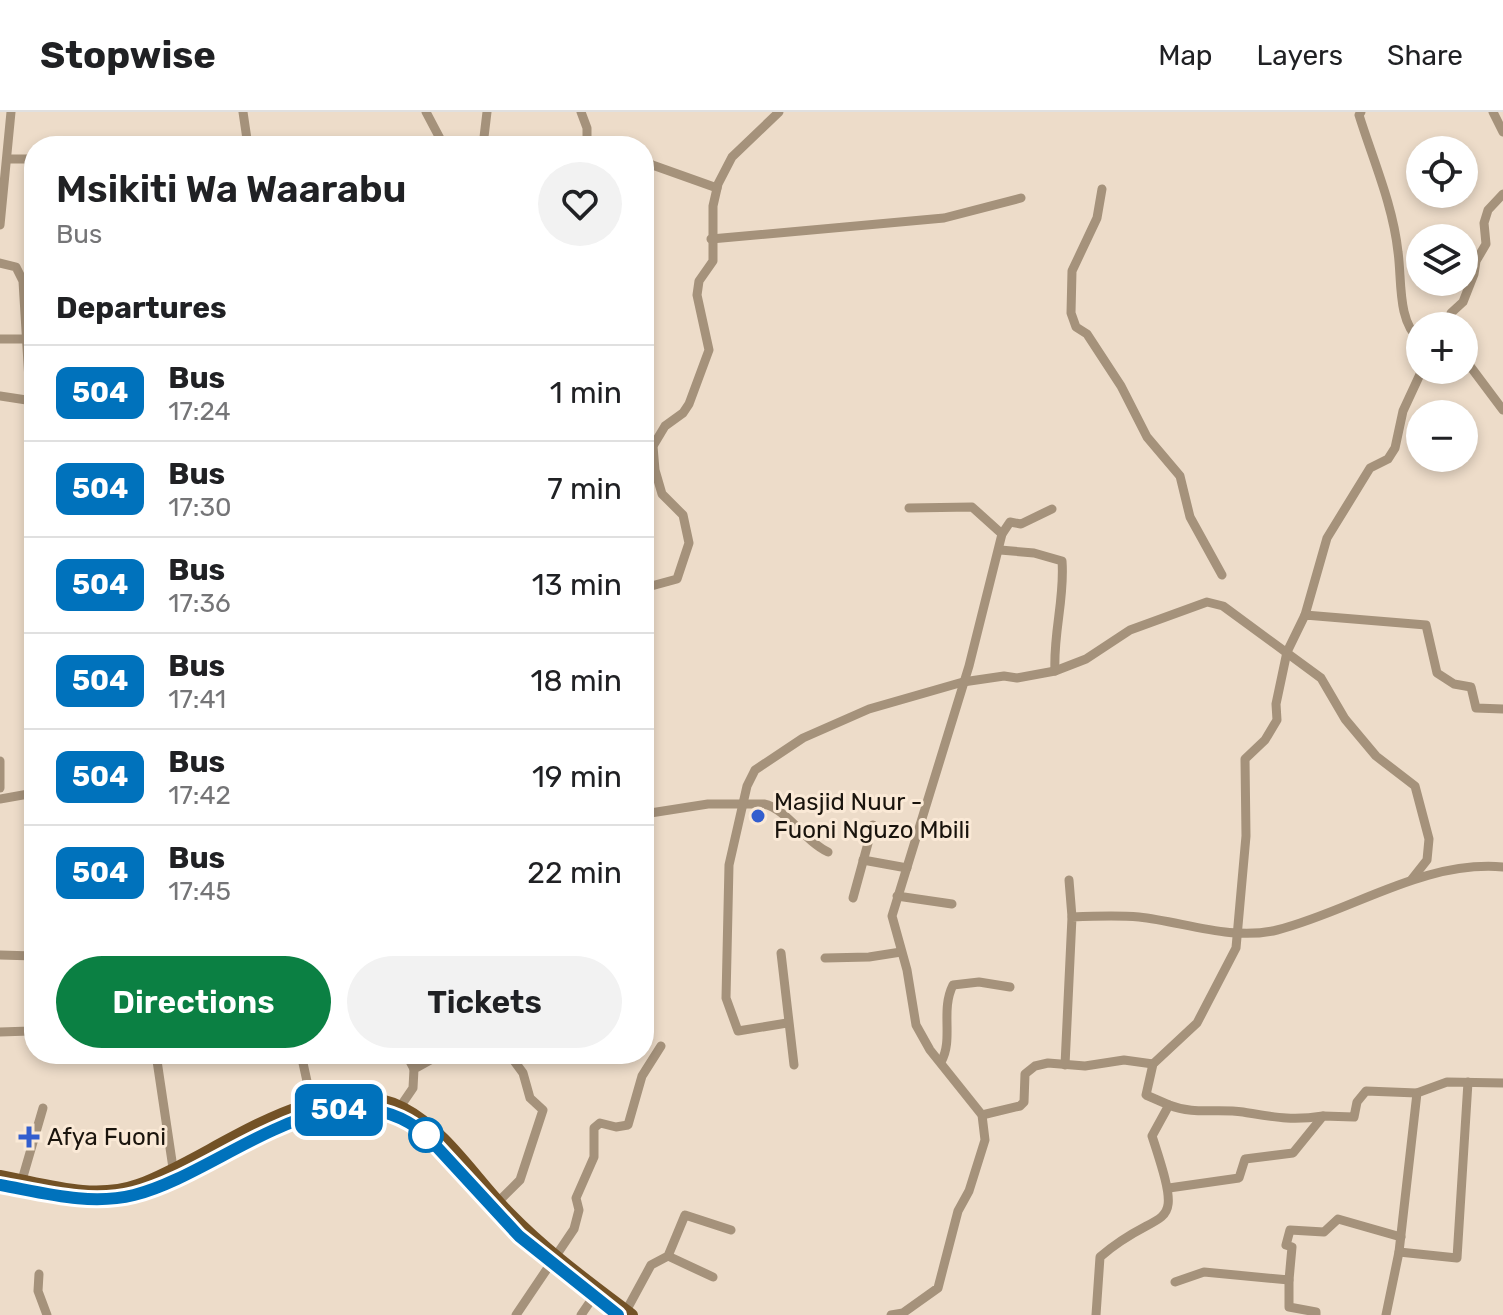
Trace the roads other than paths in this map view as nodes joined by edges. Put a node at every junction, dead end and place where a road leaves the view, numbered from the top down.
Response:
1 (11, 112) edge
2 (243, 112) edge
3 (426, 112) edge
4 (487, 112) edge
5 (581, 112) edge
6 (778, 112) edge
7 (1361, 112) edge
8 (1493, 112) edge
9 (1503, 132) edge
10 (247, 136) edge
11 (439, 136) edge
12 (484, 136) edge
13 (585, 136) edge
14 (6, 160) edge
15 (654, 166) edge
16 (717, 188) junction
17 (1102, 189) dead end
18 (1503, 194) edge
19 (1021, 198) dead end
20 (0, 225) edge
21 (711, 239) junction
22 (0, 263) edge
23 (24, 291) edge
24 (1406, 312) edge
25 (1452, 312) edge
26 (0, 339) edge
27 (24, 339) edge
28 (1478, 377) edge
29 (1416, 384) edge
30 (0, 396) edge
31 (24, 400) edge
32 (1503, 410) edge
33 (654, 444) edge
34 (654, 458) edge
35 (909, 508) dead end
36 (1052, 509) dead end
37 (1002, 534) junction
38 (1000, 550) junction
39 (1222, 575) dead end
40 (654, 585) edge
41 (1305, 615) junction
42 (1287, 652) junction
43 (1055, 671) junction
44 (963, 682) junction
45 (1503, 709) edge
46 (0, 761) edge
47 (0, 788) edge
48 (24, 795) edge
49 (0, 799) edge
50 (745, 805) junction
51 (654, 812) edge
52 (873, 825) dead end
53 (828, 852) dead end
54 (863, 860) junction
55 (1503, 867) edge
56 (907, 868) junction
57 (1412, 879) junction
58 (1069, 880) dead end
59 (897, 896) junction
60 (853, 898) dead end
61 (952, 904) dead end
62 (1072, 917) junction
63 (1239, 934) junction
64 (901, 952) junction
65 (781, 953) dead end
66 (0, 955) edge
67 (24, 956) edge
68 (825, 958) dead end
69 (1010, 987) dead end
70 (787, 1023) junction
71 (24, 1031) edge
72 (0, 1032) edge
73 (661, 1046) dead end
74 (654, 1057) edge
75 (941, 1062) junction
76 (157, 1064) edge
77 (303, 1064) edge
78 (411, 1064) edge
79 (423, 1064) edge
80 (516, 1064) edge
81 (650, 1064) edge
82 (1153, 1064) junction
83 (794, 1065) dead end
84 (1065, 1065) junction
85 (414, 1069) junction
86 (1468, 1082) junction
87 (1503, 1083) edge
88 (1417, 1093) junction
89 (312, 1104) junction
90 (1169, 1105) junction
91 (400, 1107) junction
92 (43, 1108) dead end
93 (982, 1115) junction
94 (1323, 1116) junction
95 (173, 1168) junction
96 (0, 1176) edge
97 (22, 1180) junction
98 (0, 1185) edge
99 (1169, 1188) junction
100 (498, 1202) junction
101 (731, 1230) dead end
102 (1401, 1237) junction
103 (1399, 1252) junction
104 (668, 1256) junction
105 (553, 1260) junction
106 (39, 1274) dead end
107 (713, 1277) dead end
108 (1289, 1280) junction
109 (1175, 1282) dead end
110 (594, 1296) junction
111 (625, 1314) edge
112 (903, 1314) edge
113 (47, 1315) edge
114 (516, 1315) edge
115 (581, 1315) edge
116 (891, 1315) edge
117 (1096, 1315) edge
118 (1316, 1315) edge
119 (1386, 1315) edge

1 - 14 street
2 - 10 street
3 - 11 street
4 - 12 street
5 - 13 street
6 - 16 street
7 - 24 street
8 - 9 street
14 - 20 street
15 - 16 street
16 - 21 street
17 - 39 street
18 - 25 street
19 - 21 street
21 - 33 street
22 - 23 street
26 - 27 street
28 - 32 street
29 - 41 street
30 - 31 street
34 - 40 street
35 - 37 street
36 - 37 street
37 - 38 street
38 - 43 street
38 - 44 street
41 - 42 street
41 - 45 street
42 - 43 street
42 - 57 street
42 - 63 street
43 - 44 street
44 - 50 street
44 - 56 street
46 - 47 street
48 - 49 street
50 - 51 street
50 - 53 street
50 - 70 street
52 - 54 street
54 - 56 street
54 - 60 street
55 - 57 street
56 - 59 street
57 - 63 street
58 - 62 street
59 - 61 street
59 - 64 street
62 - 63 street
62 - 84 street
63 - 82 street
64 - 68 street
64 - 75 street
65 - 70 street
66 - 67 street
69 - 75 street
70 - 83 street
71 - 72 street
73 - 74 street
75 - 93 street
76 - 95 street
77 - 89 street
78 - 85 street
79 - 85 street
80 - 100 street
81 - 105 street
82 - 84 street
82 - 90 street
84 - 93 street
85 - 91 street
86 - 87 street
86 - 88 street
86 - 103 street
88 - 94 street
88 - 102 street
89 - 91 main road
89 - 95 main road
90 - 94 street
90 - 99 street
91 - 100 main road
92 - 97 street
93 - 112 street
94 - 99 street
95 - 97 main road
96 - 97 main road
98 - 105 main road
99 - 117 street
100 - 105 main road
101 - 104 street
102 - 103 street
102 - 108 street
103 - 119 street
104 - 107 street
104 - 111 street
105 - 110 main road
105 - 111 main road
105 - 114 street
106 - 113 street
108 - 109 street
108 - 118 street
110 - 111 main road
110 - 115 street
112 - 116 street

